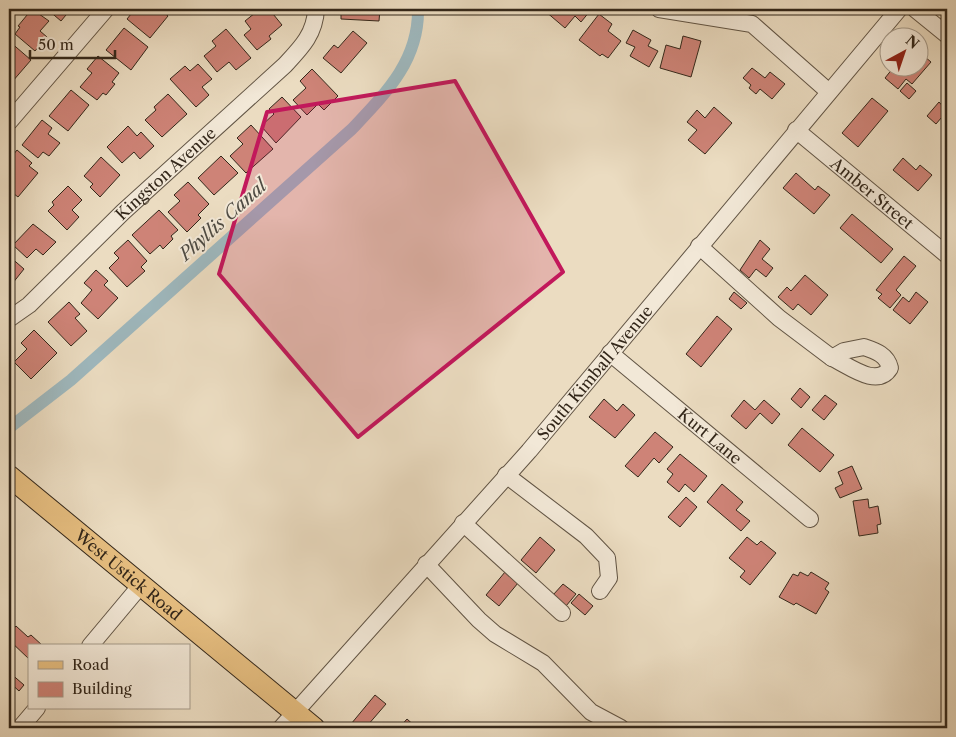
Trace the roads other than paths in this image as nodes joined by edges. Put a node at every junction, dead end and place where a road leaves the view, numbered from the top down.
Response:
1 (106, 9) edge
2 (658, 9) edge
3 (899, 9) edge
4 (915, 9) edge
5 (316, 16) edge
6 (947, 35) edge
7 (829, 92) junction
8 (9, 122) edge
9 (796, 130) junction
10 (699, 246) junction
11 (947, 255) edge
12 (9, 319) edge
13 (610, 353) junction
14 (832, 358) dead end
15 (506, 475) junction
16 (9, 476) edge
17 (810, 519) dead end
18 (463, 523) junction
19 (426, 564) junction
20 (141, 585) junction
21 (600, 591) dead end
22 (562, 613) dead end
23 (92, 644) edge
24 (35, 710) edge
25 (294, 712) junction
26 (20, 728) edge
27 (281, 728) edge
28 (314, 728) edge
29 (621, 728) edge

1 - 8 street
2 - 7 street
3 - 7 street, South Kimball Avenue
4 - 6 street
5 - 12 street, Kingston Avenue
7 - 9 street, South Kimball Avenue
9 - 10 street, South Kimball Avenue
9 - 11 street, Amber Street
10 - 13 street, South Kimball Avenue
10 - 14 street
13 - 15 street, South Kimball Avenue
13 - 17 street, Kurt Lane
15 - 18 street, South Kimball Avenue
15 - 21 street
16 - 20 main road, West Ustick Road
18 - 19 street, South Kimball Avenue
18 - 22 street
19 - 25 street, South Kimball Avenue
19 - 29 street
20 - 23 street
20 - 25 main road, West Ustick Road
24 - 26 street
25 - 27 street, South Kimball Avenue
25 - 28 main road, West Ustick Road

